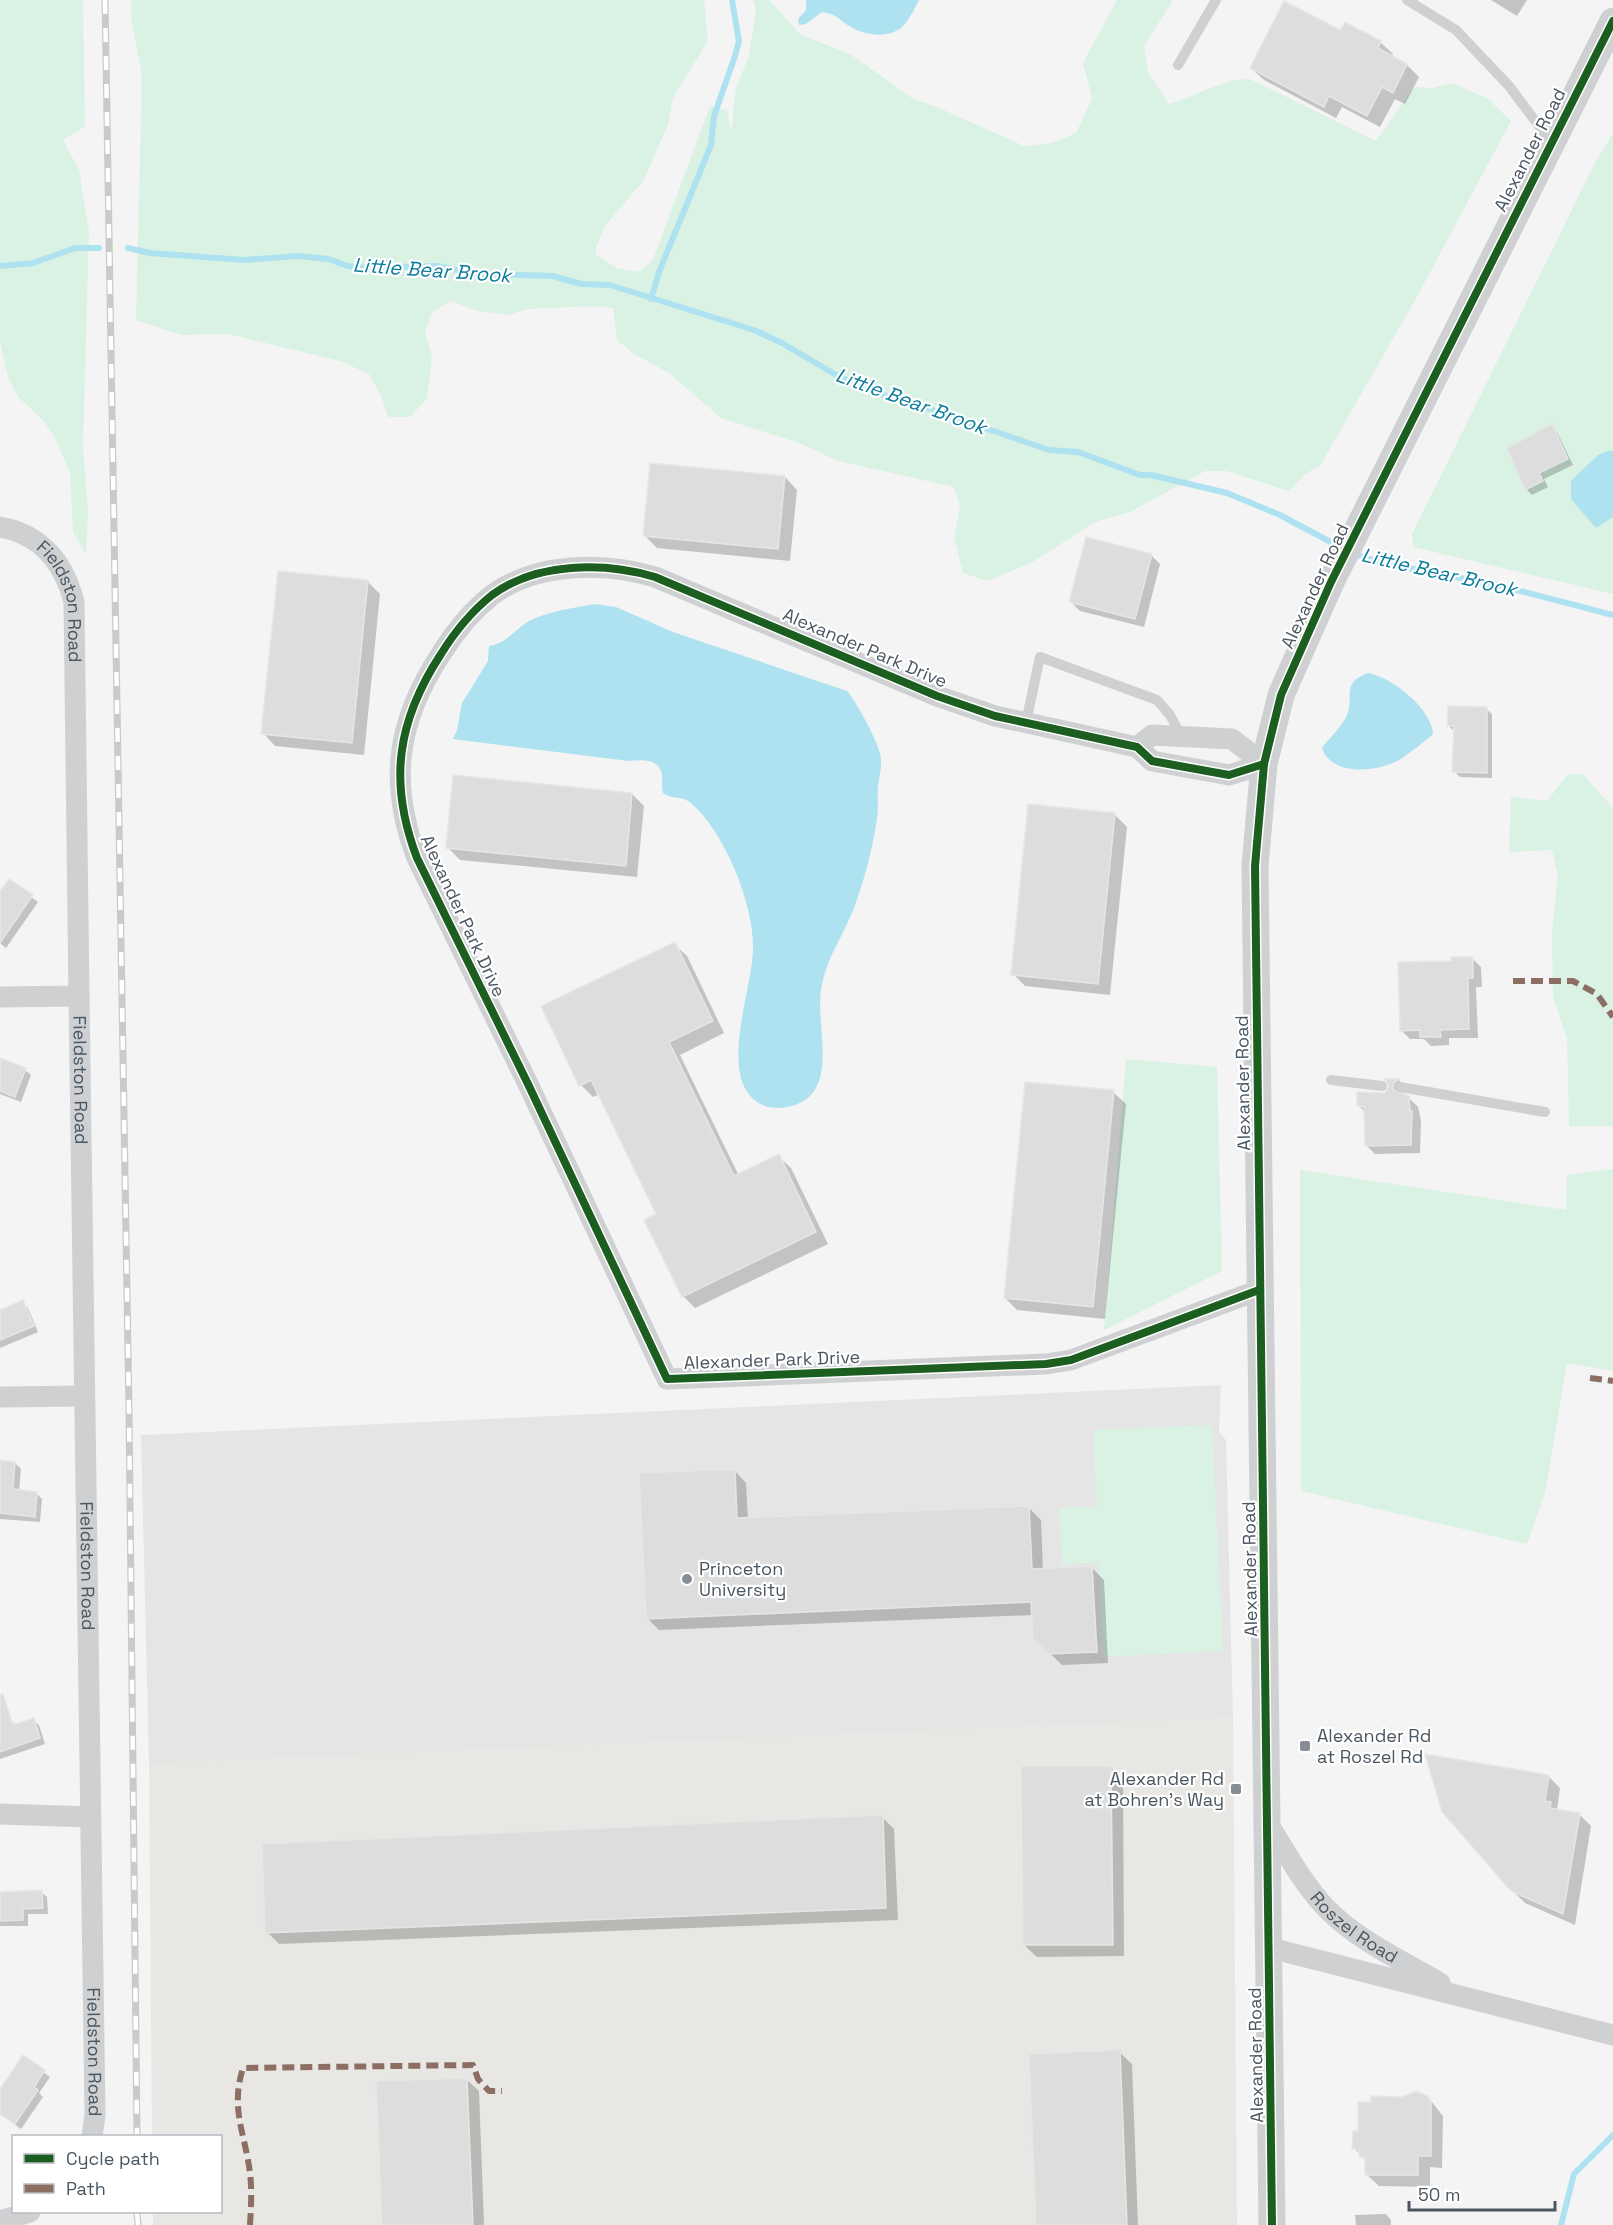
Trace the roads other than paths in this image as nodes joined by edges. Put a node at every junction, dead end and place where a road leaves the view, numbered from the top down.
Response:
1 (1216, 0) edge
2 (1407, 0) edge
3 (1613, 21) edge
4 (1178, 65) dead end
5 (1551, 142) junction
6 (0, 526) edge
7 (1026, 722) junction
8 (1181, 736) junction
9 (1137, 747) junction
10 (1264, 764) junction
11 (79, 996) junction
12 (0, 997) edge
13 (1331, 1080) dead end
14 (1382, 1086) dead end
15 (1400, 1087) dead end
16 (1545, 1112) dead end
17 (1259, 1290) junction
18 (84, 1396) junction
19 (0, 1397) edge
20 (0, 1814) edge
21 (90, 1817) junction
22 (1269, 1825) junction
23 (1270, 1948) junction
24 (1467, 1999) junction
25 (1613, 2035) edge
26 (92, 2135) edge
27 (24, 2213) edge
28 (0, 2221) edge
29 (1272, 2225) edge

1 - 4 lane
2 - 5 lane
3 - 5 street, Alexander Road
5 - 10 street, Alexander Road
6 - 11 street, Fieldston Road
7 - 8 lane
7 - 9 street, Alexander Park Drive
7 - 17 street, Alexander Park Drive
8 - 9 street
8 - 10 street
9 - 10 street, Alexander Park Drive
10 - 17 street, Alexander Road
11 - 12 street, Fieldston Road
11 - 18 street, Fieldston Road
13 - 14 lane
15 - 16 lane
17 - 22 street, Alexander Road
18 - 19 street
18 - 21 street, Fieldston Road
20 - 21 street
21 - 26 street, Fieldston Road
22 - 23 street, Alexander Road
22 - 24 street, Roszel Road
23 - 24 street, Roszel Road
23 - 29 street, Alexander Road
24 - 25 street, Roszel Road
27 - 28 street

